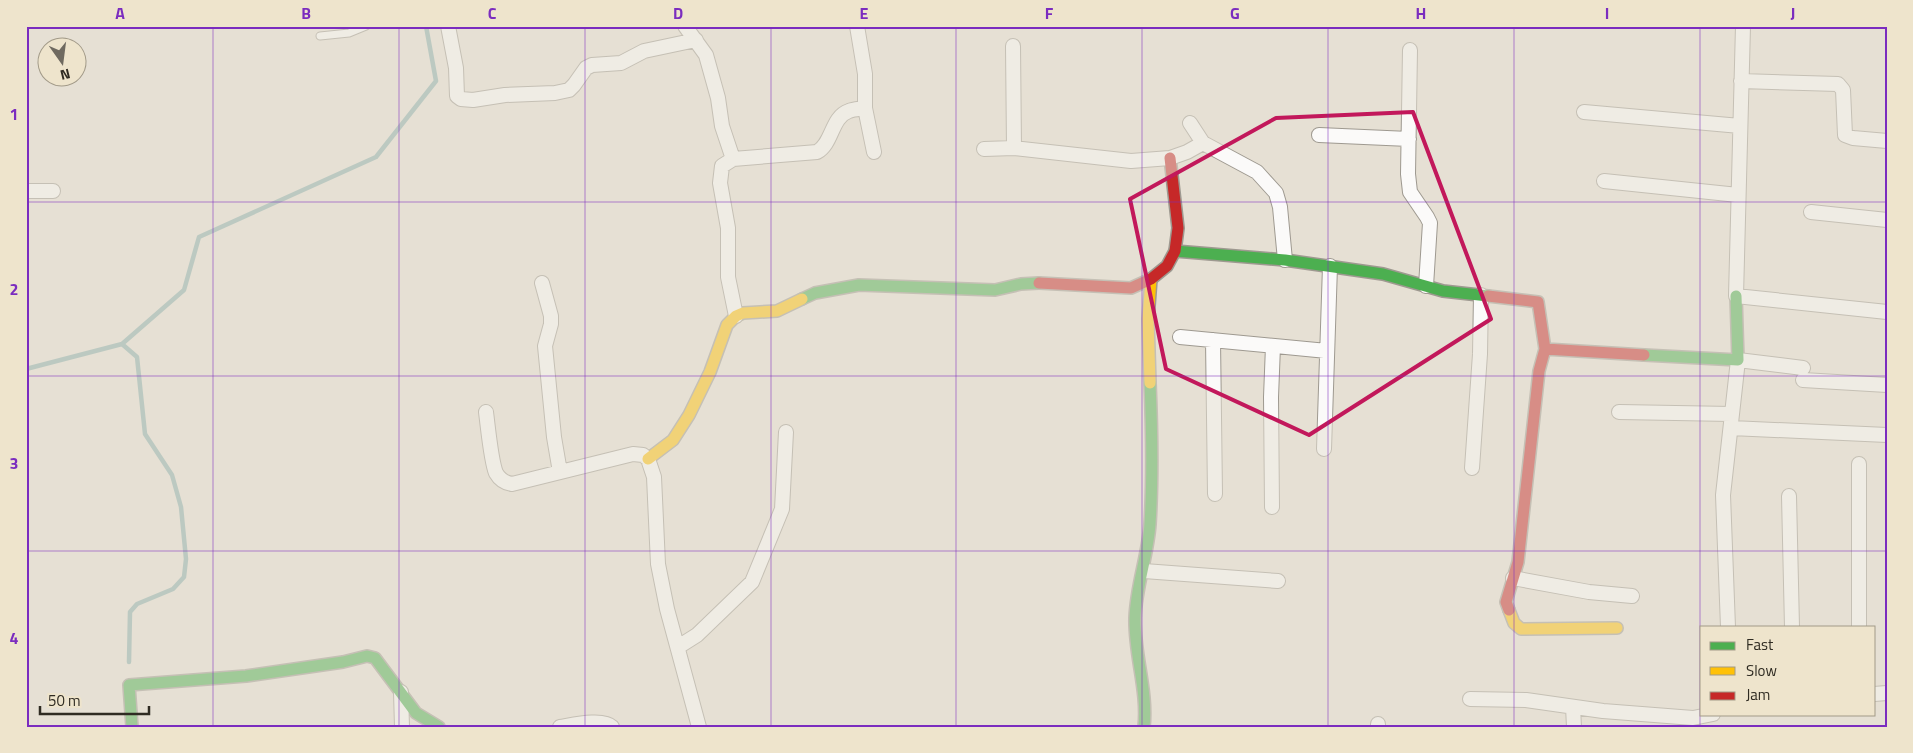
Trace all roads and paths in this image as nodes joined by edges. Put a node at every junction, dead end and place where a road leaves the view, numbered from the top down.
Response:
1 (366, 26) edge
2 (448, 26) edge
3 (685, 26) edge
4 (857, 26) edge
5 (1742, 26) edge
6 (320, 36) dead end
7 (696, 40) junction
8 (1013, 46) dead end
9 (1410, 50) dead end
10 (1741, 81) junction
11 (865, 108) junction
12 (1584, 112) dead end
13 (1190, 123) dead end
14 (1740, 126) junction
15 (1319, 135) dead end
16 (1409, 139) junction
17 (1887, 140) edge
18 (1203, 143) junction
19 (1014, 148) junction
20 (984, 149) dead end
21 (874, 152) dead end
22 (1170, 158) junction
23 (733, 159) junction
24 (1604, 181) dead end
25 (52, 190) dead end
26 (26, 191) edge
27 (1738, 195) junction
28 (1811, 212) dead end
29 (1887, 220) edge
30 (1174, 250) junction
31 (1285, 260) junction
32 (1330, 266) junction
33 (1152, 278) junction
34 (542, 283) dead end
35 (1426, 286) junction
36 (1481, 295) junction
37 (1736, 296) junction
38 (1887, 312) edge
39 (736, 316) junction
40 (1180, 337) dead end
41 (1214, 340) junction
42 (1273, 346) junction
43 (1545, 349) junction
44 (1327, 351) junction
45 (1738, 360) junction
46 (1887, 385) edge
47 (486, 412) dead end
48 (1620, 412) dead end
49 (1731, 421) junction
50 (786, 432) dead end
51 (1887, 435) edge
52 (1324, 449) dead end
53 (648, 459) junction
54 (1859, 464) dead end
55 (1472, 468) dead end
56 (560, 472) junction
57 (1216, 494) dead end
58 (1789, 496) dead end
59 (1272, 507) dead end
60 (1144, 571) junction
61 (1513, 578) junction
62 (1278, 581) dead end
63 (1632, 596) dead end
64 (1728, 626) edge
65 (1792, 626) edge
66 (1859, 626) edge
67 (1616, 628) dead end
68 (678, 647) junction
69 (401, 692) junction
70 (1470, 700) dead end
71 (1573, 707) junction
72 (1703, 716) edge
73 (132, 727) edge
74 (402, 727) edge
75 (439, 727) edge
76 (560, 727) edge
77 (612, 727) edge
78 (699, 727) edge
79 (1144, 727) edge
80 (1574, 727) edge

1 - 6 lane
2 - 7 street
3 - 7 street
4 - 11 street
5 - 10 street
7 - 23 street
8 - 19 street
9 - 16 street
10 - 14 street
10 - 17 street
11 - 21 street
11 - 23 street
12 - 14 street
13 - 18 street
14 - 27 street
15 - 16 street
16 - 35 street
18 - 22 street
18 - 31 street
19 - 20 street
19 - 22 street
22 - 30 street
23 - 39 street
24 - 27 street
25 - 26 street
27 - 37 street
28 - 29 street
30 - 31 street
30 - 33 street
31 - 32 street
32 - 35 street
32 - 44 street
33 - 39 street
33 - 60 street
34 - 56 street
35 - 36 street
36 - 43 street
36 - 55 street
37 - 38 street
37 - 45 street
39 - 53 street
40 - 41 street
41 - 42 street
41 - 57 street
42 - 44 street
42 - 59 street
43 - 45 street
43 - 61 street
44 - 52 street
45 - 46 street
45 - 49 street
47 - 56 street
48 - 49 street
49 - 51 street
49 - 64 street
50 - 68 street
53 - 56 street
53 - 68 street
54 - 66 street
58 - 65 street
60 - 62 street
60 - 79 street
61 - 63 street
61 - 67 street
68 - 78 street
69 - 73 street
69 - 74 street
69 - 75 street
70 - 71 street
71 - 72 street
71 - 80 street
76 - 77 street

